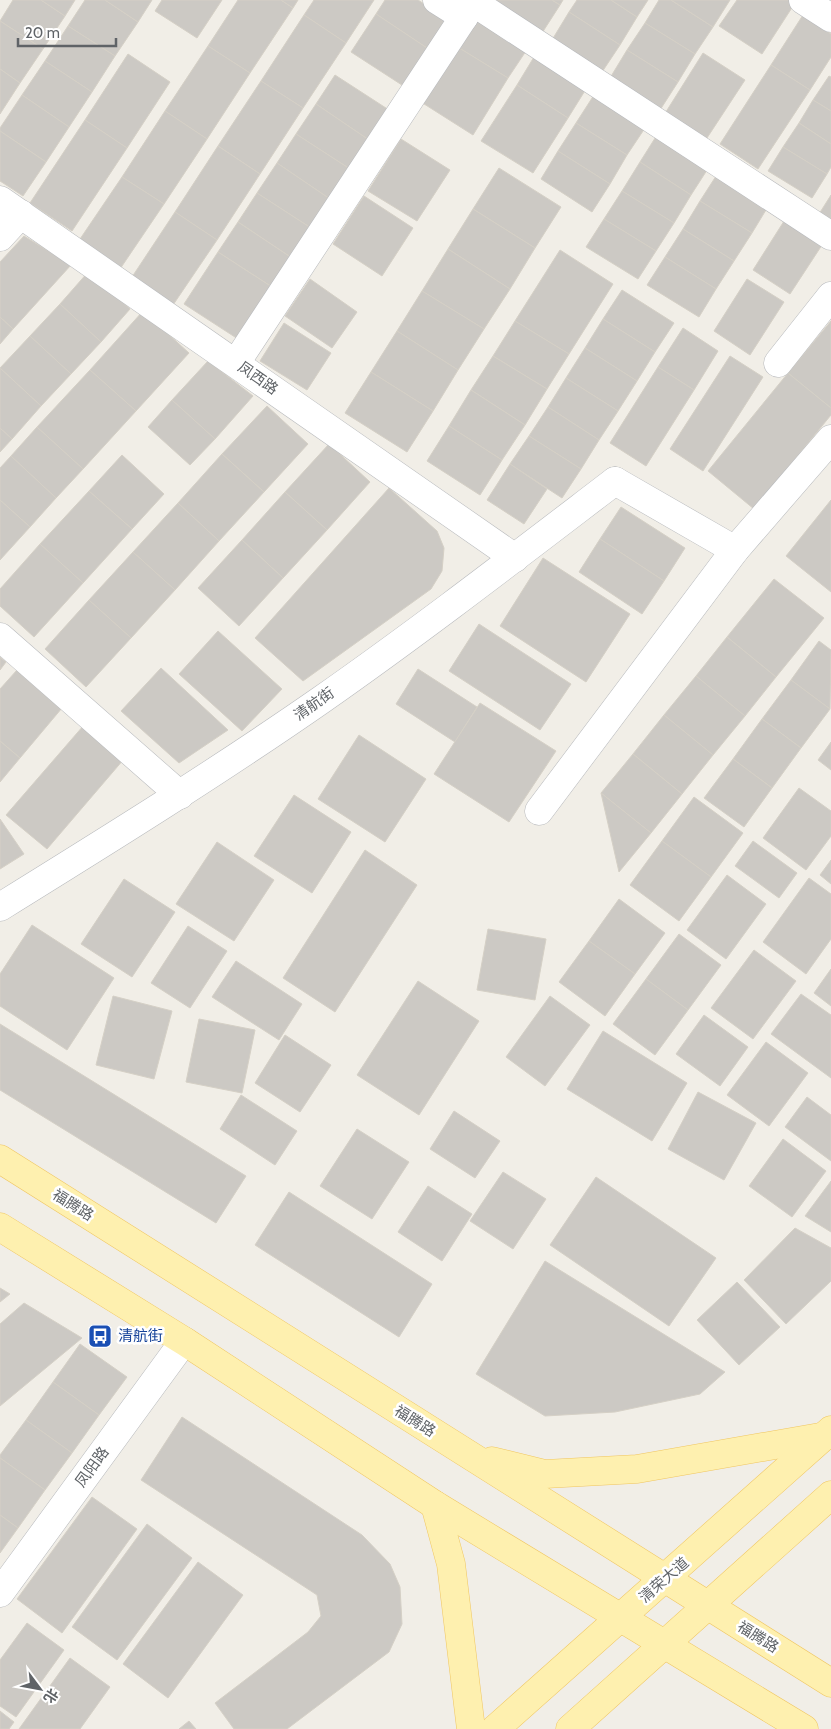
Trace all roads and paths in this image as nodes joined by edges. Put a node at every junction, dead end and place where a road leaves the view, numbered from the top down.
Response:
1 (437, 0) edge
2 (803, 0) edge
3 (471, 7) edge
4 (831, 18) edge
5 (10, 207) edge
6 (831, 236) edge
7 (0, 237) edge
8 (831, 296) edge
9 (236, 363) junction
10 (778, 363) dead end
11 (831, 439) edge
12 (735, 550) junction
13 (515, 558) junction
14 (0, 637) edge
15 (180, 795) junction
16 (539, 812) dead end
17 (0, 907) edge
18 (0, 1159) edge
19 (0, 1227) edge
20 (184, 1341) junction
21 (828, 1433) edge
22 (471, 1457) junction
23 (831, 1495) edge
24 (435, 1505) junction
25 (666, 1579) junction
26 (0, 1593) edge
27 (707, 1606) junction
28 (621, 1618) junction
29 (664, 1644) junction
30 (831, 1684) edge
31 (471, 1729) edge
32 (496, 1729) edge
33 (570, 1729) edge
34 (804, 1729) edge

1 - 3 street
2 - 4 street
3 - 6 street
3 - 9 street
5 - 7 street
5 - 9 street, 凤西路
8 - 10 street
9 - 13 street, 凤西路
11 - 12 street
12 - 13 street, 清航街
12 - 16 street
13 - 15 street, 清航街
14 - 15 street
15 - 17 street, 清航街
18 - 22 main road, 福腾路
19 - 20 main road
20 - 24 main road
20 - 26 street, 凤阳路
21 - 22 main road
21 - 25 main road, 清荣大道
22 - 25 main road, 福腾路
23 - 27 main road
24 - 28 main road
24 - 31 main road
25 - 27 main road, 福腾路
25 - 28 main road, 清荣大道
27 - 29 main road
27 - 30 main road, 福腾路
28 - 29 main road
28 - 32 main road, 清荣大道
29 - 33 main road
29 - 34 main road

